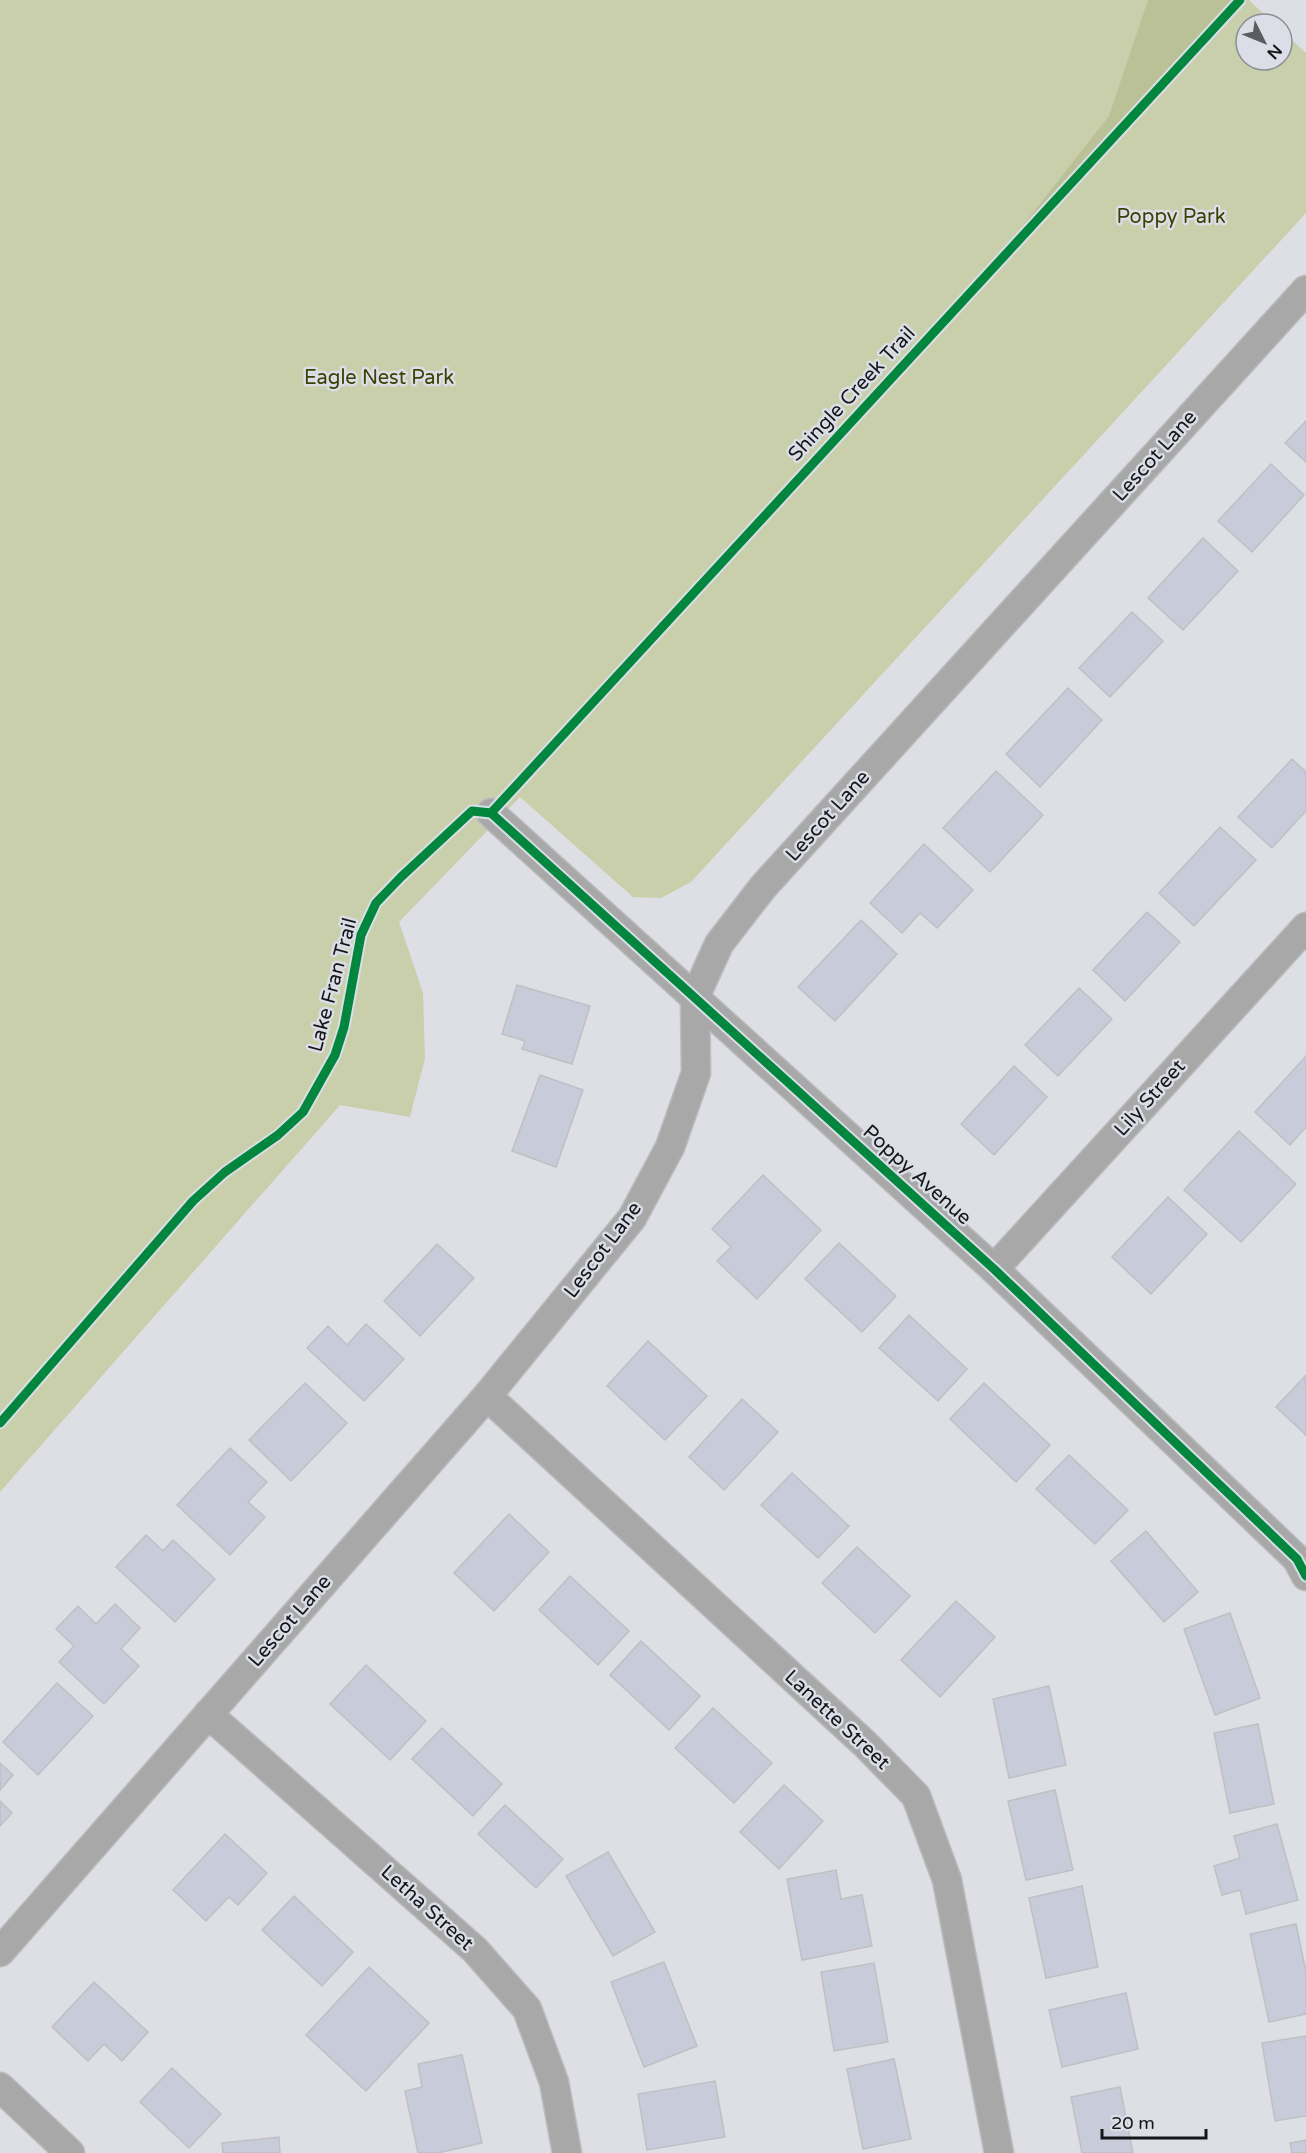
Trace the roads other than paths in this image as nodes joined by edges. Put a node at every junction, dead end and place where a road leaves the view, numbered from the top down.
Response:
1 (1306, 290) edge
2 (491, 813) dead end
3 (1306, 927) edge
4 (695, 997) junction
5 (994, 1269) junction
6 (487, 1396) junction
7 (1303, 1562) edge
8 (208, 1714) junction
9 (0, 1952) edge
10 (0, 2087) edge
11 (70, 2153) edge
12 (567, 2153) edge
13 (999, 2153) edge

1 - 4 street, Lescot Lane
2 - 4 street, Poppy Avenue
3 - 5 street, Lily Street
4 - 5 street, Poppy Avenue
4 - 6 street, Lescot Lane
5 - 7 street, Poppy Avenue
6 - 8 street, Lescot Lane
6 - 13 street, Lanette Street
8 - 9 street, Lescot Lane
8 - 12 street, Letha Street
10 - 11 street

